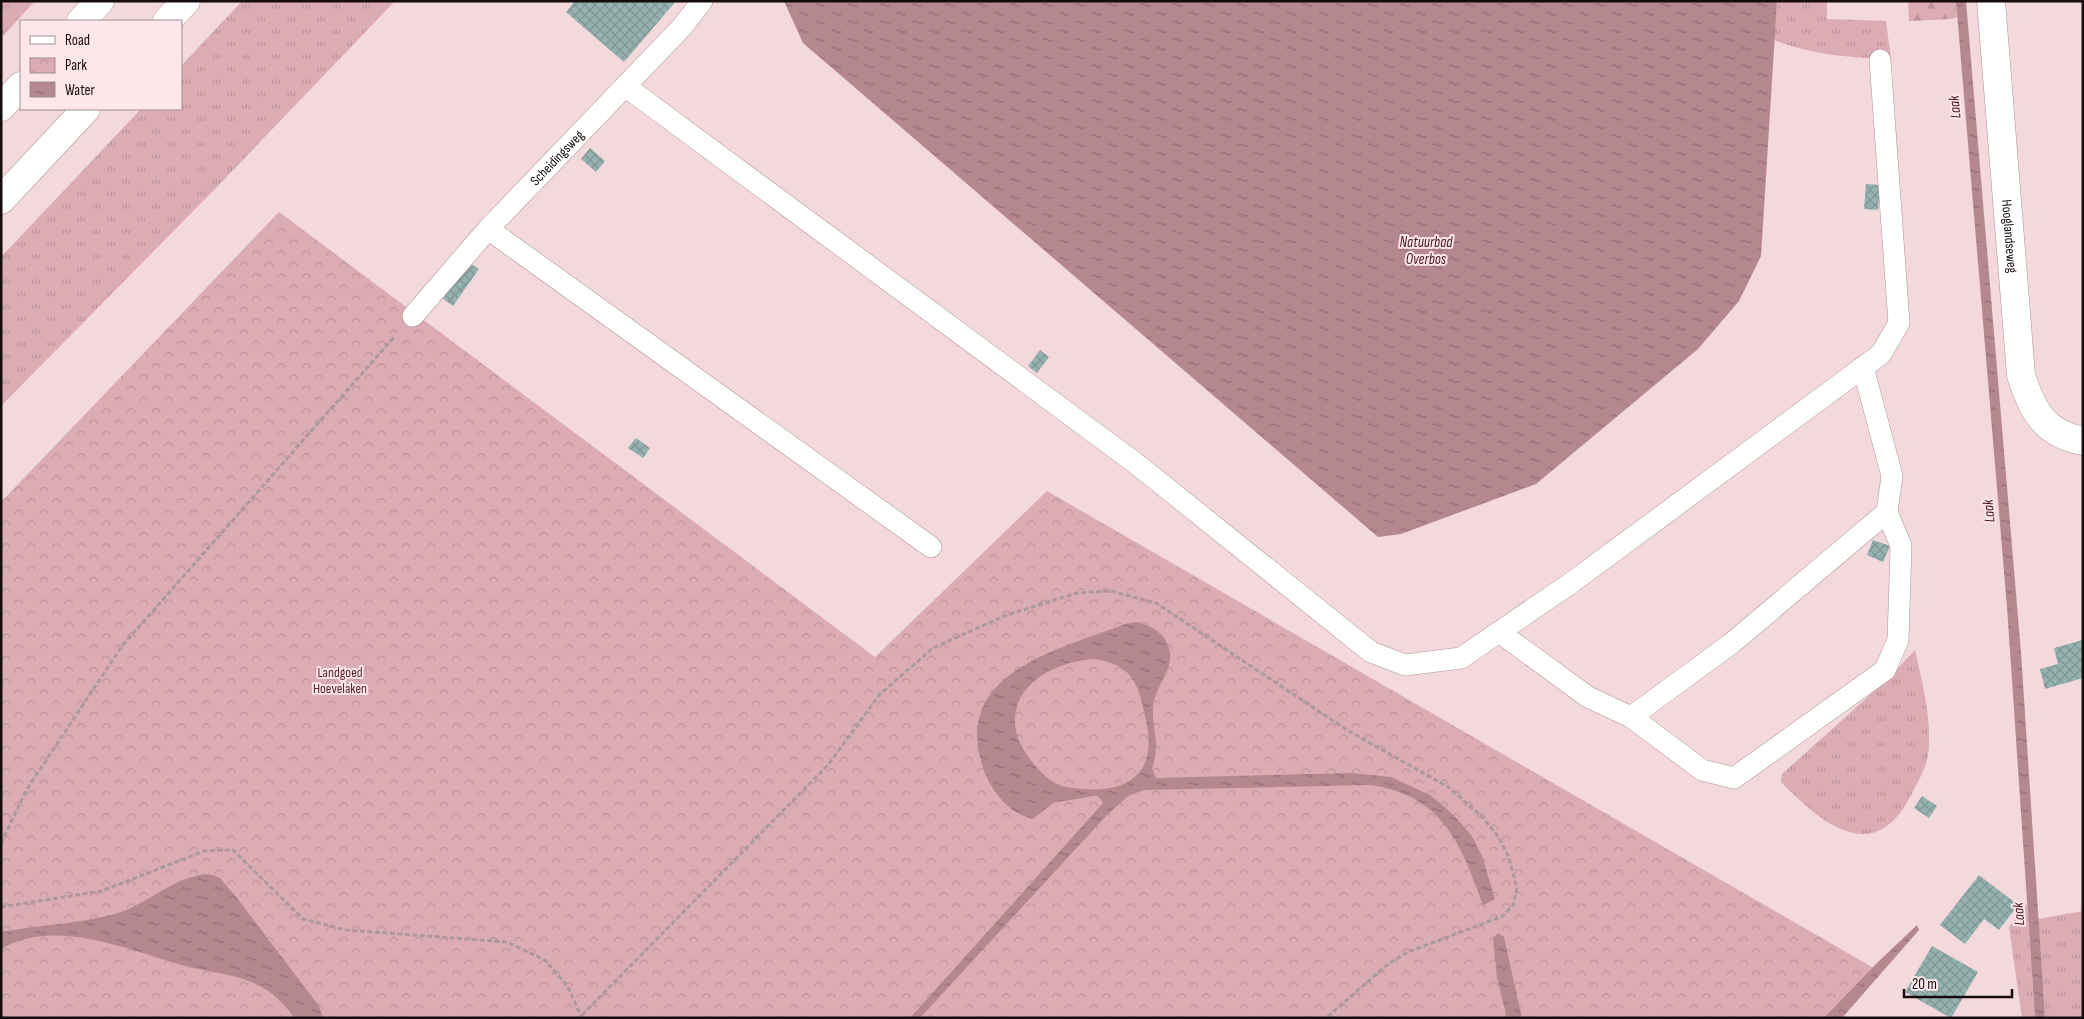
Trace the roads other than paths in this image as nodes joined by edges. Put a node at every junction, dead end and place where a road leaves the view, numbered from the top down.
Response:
1 (100, 1) edge
2 (186, 1) edge
3 (702, 1) edge
4 (1992, 1) edge
5 (82, 20) edge
6 (168, 20) edge
7 (1880, 60) dead end
8 (625, 86) junction
9 (20, 87) edge
10 (1, 108) edge
11 (85, 110) edge
12 (1, 200) edge
13 (488, 229) junction
14 (413, 316) road end
15 (1863, 367) junction
16 (2083, 441) edge
17 (1887, 512) junction
18 (931, 547) dead end
19 (1499, 632) junction
20 (1631, 717) junction

1 - 5 main road
2 - 6 main road
3 - 8 lane, Scheidingsweg
4 - 16 main road, Hooglandseweg
7 - 15 lane
8 - 13 lane, Scheidingsweg
8 - 19 lane
9 - 10 main road
11 - 12 main road
13 - 14 lane, Scheidingsweg
13 - 18 lane
15 - 17 lane
15 - 19 lane
17 - 20 lane
17 - 20 lane
19 - 20 lane

